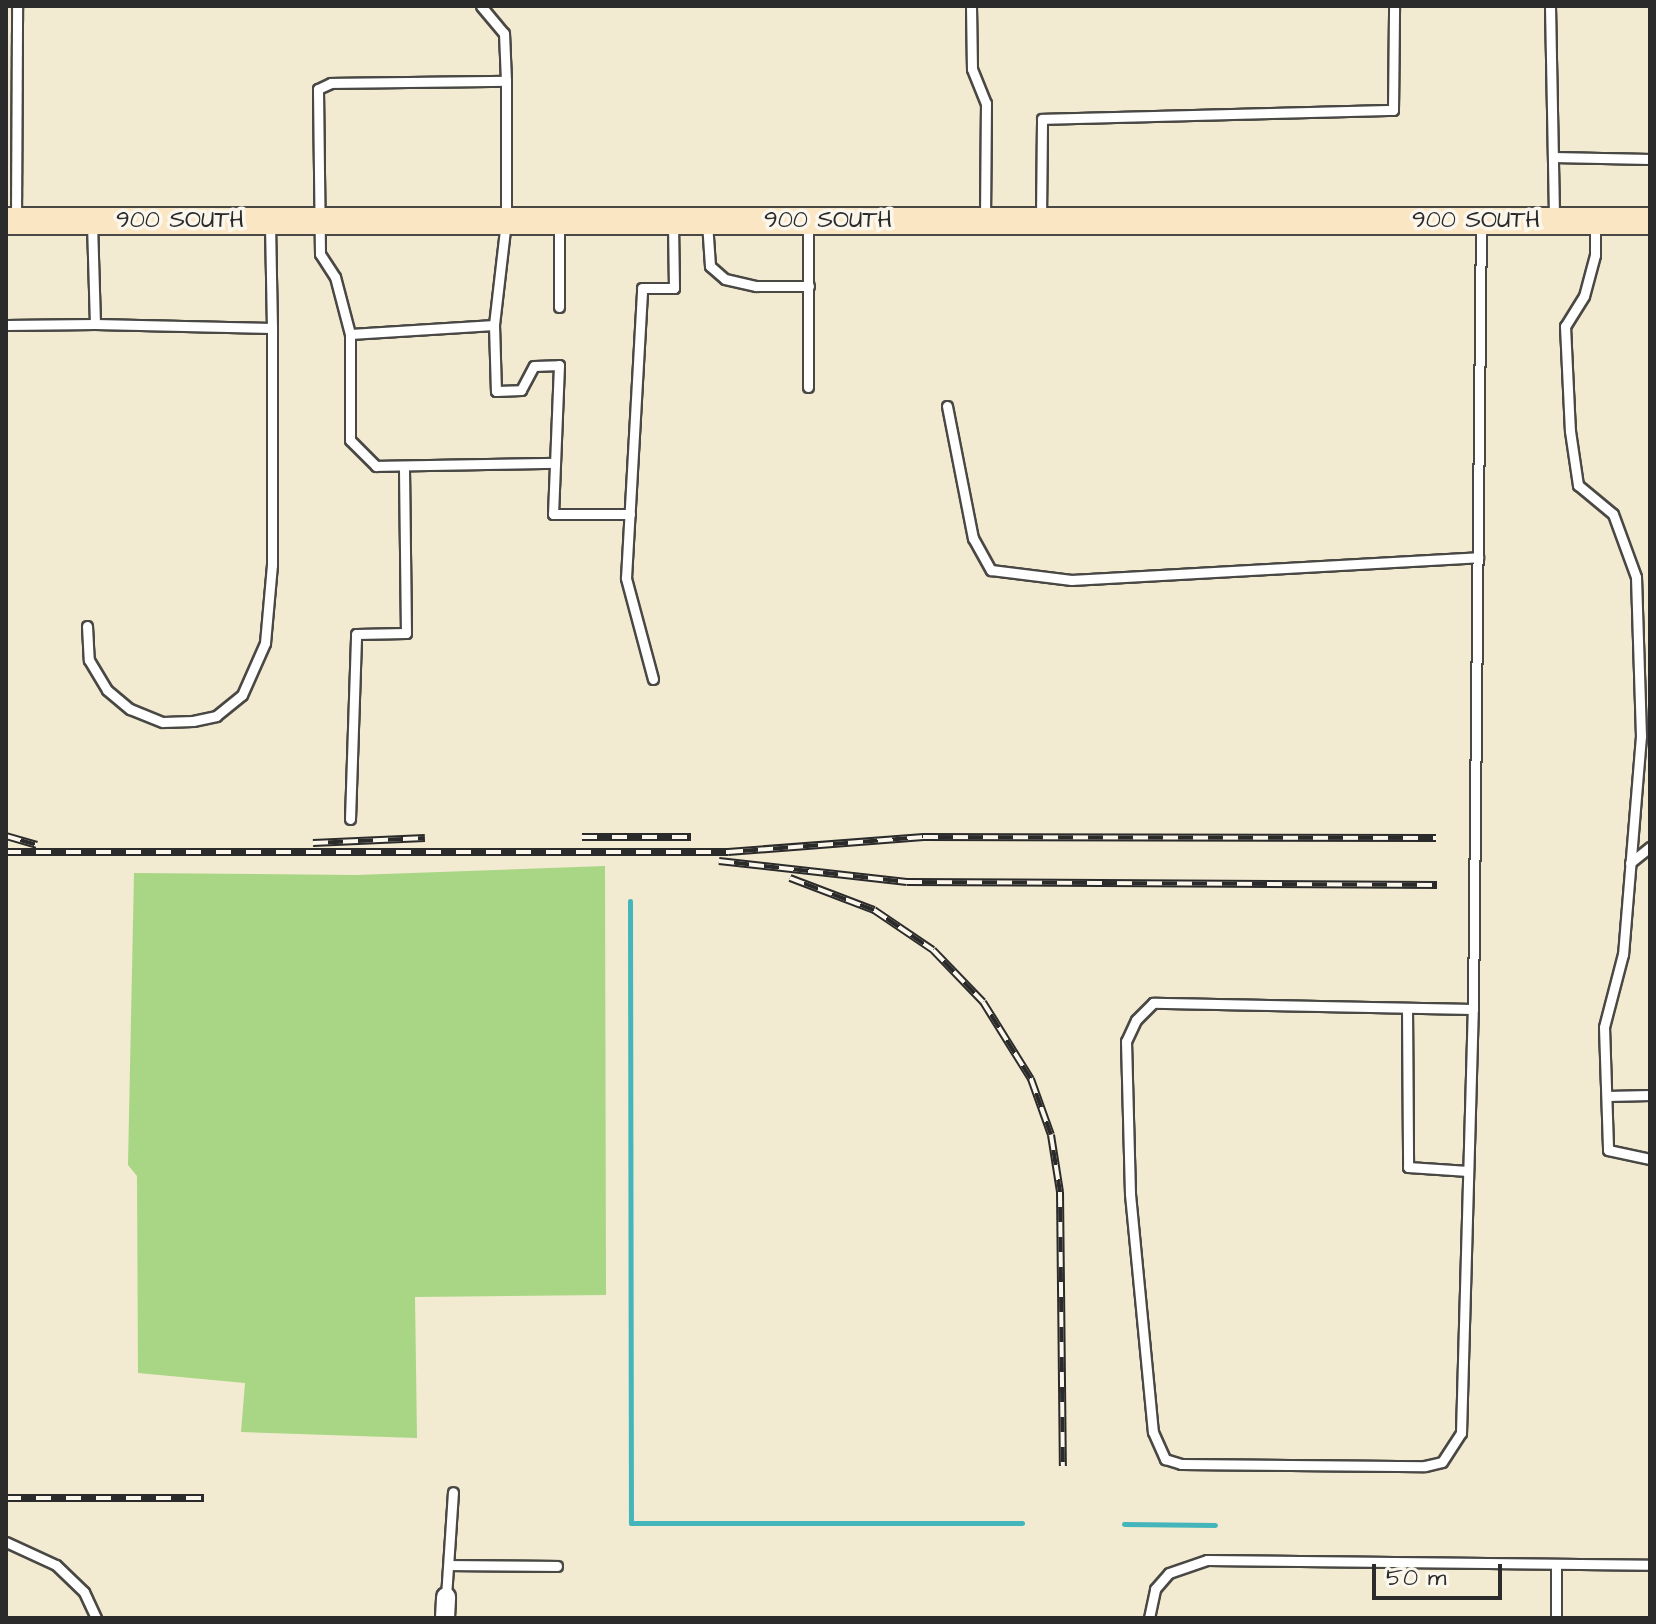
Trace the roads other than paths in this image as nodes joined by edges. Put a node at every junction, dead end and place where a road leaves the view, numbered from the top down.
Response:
1 (17, 6) edge
2 (481, 6) edge
3 (971, 6) edge
4 (1394, 6) edge
5 (1550, 6) edge
6 (506, 81) junction
7 (1553, 157) junction
8 (1650, 159) edge
9 (11, 221) edge
10 (92, 221) junction
11 (270, 221) junction
12 (320, 221) junction
13 (506, 221) junction
14 (559, 221) junction
15 (673, 221) junction
16 (707, 221) junction
17 (808, 221) junction
18 (985, 221) junction
19 (1041, 221) junction
20 (1481, 221) junction
21 (1554, 221) junction
22 (1595, 221) junction
23 (1650, 221) edge
24 (809, 286) junction
25 (559, 307) dead end
26 (95, 324) junction
27 (6, 325) edge
28 (494, 325) junction
29 (272, 328) junction
30 (350, 334) junction
31 (808, 387) dead end
32 (947, 406) dead end
33 (554, 463) junction
34 (404, 466) junction
35 (630, 514) junction
36 (1478, 557) junction
37 (87, 626) dead end
38 (653, 679) dead end
39 (350, 819) dead end
40 (1650, 847) edge
41 (1630, 863) junction
42 (1407, 1008) junction
43 (1473, 1009) junction
44 (1650, 1095) edge
45 (1607, 1096) junction
46 (1650, 1159) edge
47 (1468, 1171) junction
48 (453, 1492) dead end
49 (6, 1542) edge
50 (449, 1565) junction
51 (1650, 1565) edge
52 (557, 1566) dead end
53 (1556, 1566) junction
54 (446, 1597) joint
55 (96, 1618) edge
56 (445, 1618) edge
57 (1149, 1618) edge
58 (1556, 1618) edge

1 - 9 lane
2 - 6 lane
3 - 18 lane
4 - 19 lane
5 - 7 lane
6 - 12 lane
6 - 13 lane
7 - 8 lane
7 - 21 lane
9 - 10 street, 900 SOUTH
10 - 11 street, 900 SOUTH
10 - 26 lane
11 - 12 street, 900 SOUTH
11 - 29 lane
12 - 13 street, 900 SOUTH
12 - 30 lane
13 - 14 street, 900 SOUTH
13 - 28 lane
14 - 15 street, 900 SOUTH
14 - 25 lane
15 - 16 street, 900 SOUTH
15 - 35 lane
16 - 17 street, 900 SOUTH
16 - 24 lane
17 - 18 street, 900 SOUTH
17 - 24 lane
18 - 19 street, 900 SOUTH
19 - 20 street, 900 SOUTH
20 - 21 street, 900 SOUTH
20 - 36 lane
21 - 22 street, 900 SOUTH
22 - 23 street, 900 SOUTH
22 - 41 lane
24 - 31 lane
26 - 27 lane
26 - 29 lane
28 - 30 lane
28 - 33 lane
29 - 37 lane
30 - 34 lane
32 - 36 lane
33 - 34 lane
33 - 35 lane
34 - 39 lane
35 - 38 lane
36 - 43 lane
40 - 41 lane
41 - 45 lane
42 - 43 lane
42 - 47 lane
42 - 47 lane
43 - 47 lane
44 - 45 lane
45 - 46 lane
48 - 50 lane
49 - 55 lane
50 - 52 lane
50 - 54 lane
51 - 53 lane
53 - 57 lane
53 - 58 lane
54 - 56 street

